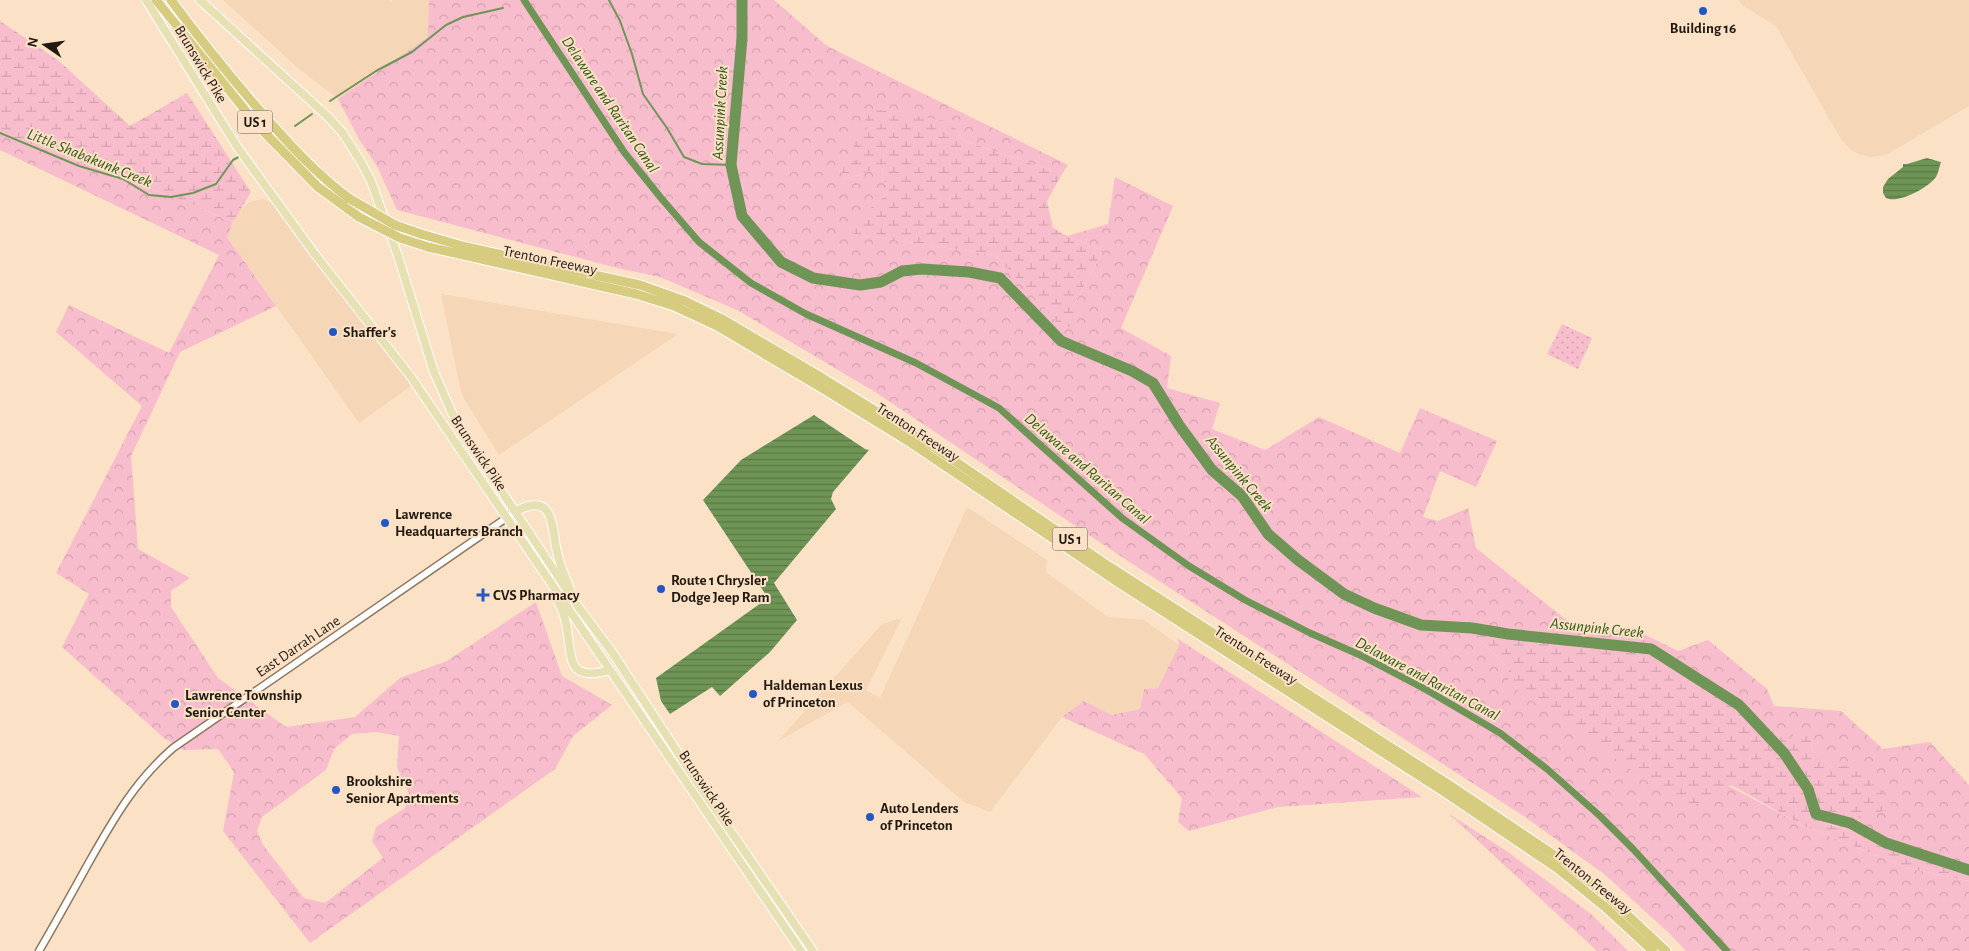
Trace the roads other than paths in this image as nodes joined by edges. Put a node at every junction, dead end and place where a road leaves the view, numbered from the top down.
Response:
1 (146, 0) edge
2 (156, 0) edge
3 (171, 0) edge
4 (200, 0) edge
5 (514, 512) junction
6 (506, 518) junction
7 (545, 575) junction
8 (577, 605) junction
9 (610, 670) junction
10 (40, 951) edge
11 (802, 951) edge
12 (813, 951) edge
13 (1653, 951) edge
14 (1666, 951) edge

1 - 6 main road, Brunswick Pike
2 - 13 highway, Trenton Freeway / US 1, bridge
3 - 14 highway, Trenton Freeway / US 1, bridge
4 - 5 main road, Brunswick Pike
5 - 6 street, East Darrah Lane
5 - 8 main road, Brunswick Pike
5 - 8 main road
6 - 7 main road, Brunswick Pike
6 - 10 street, East Darrah Lane
7 - 9 main road, Brunswick Pike
7 - 9 main road
8 - 12 main road, Brunswick Pike
9 - 11 main road, Brunswick Pike

